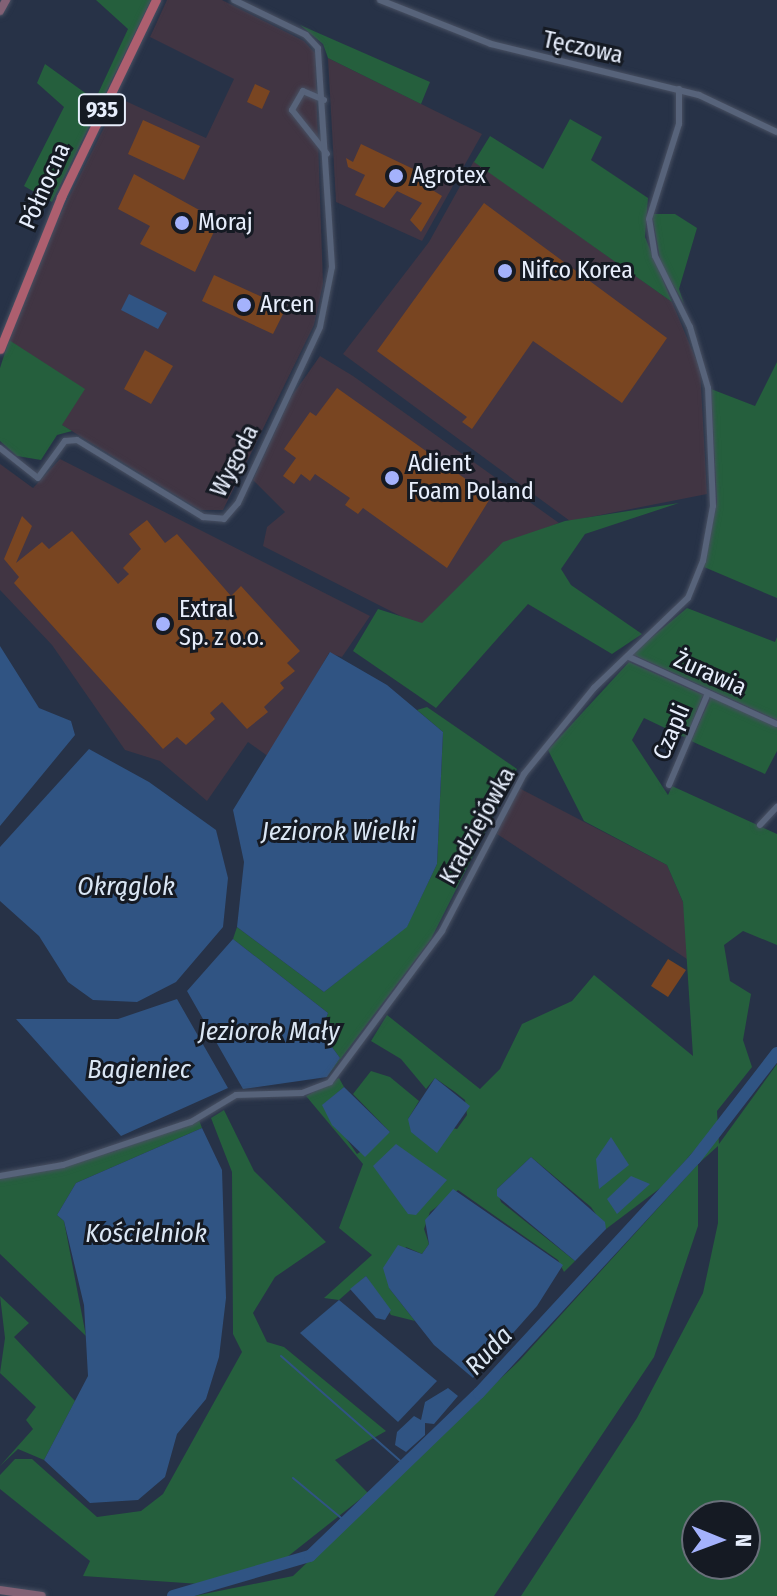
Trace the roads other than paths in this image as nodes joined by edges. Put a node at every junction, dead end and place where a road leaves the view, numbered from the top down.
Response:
1 (6, 0) edge
2 (156, 0) edge
3 (380, 0) edge
4 (237, 1) edge
5 (0, 11) edge
6 (679, 89) junction
7 (324, 100) junction
8 (777, 132) edge
9 (327, 155) junction
10 (0, 349) edge
11 (0, 448) edge
12 (629, 657) junction
13 (708, 693) junction
14 (777, 724) edge
15 (669, 785) dead end
16 (777, 807) edge
17 (760, 825) dead end
18 (0, 1176) edge
19 (0, 1590) edge
20 (42, 1596) edge

1 - 5 main road
2 - 10 main road, Północna / 935
3 - 6 street, Tęczowa
4 - 7 street, Wygoda
6 - 8 street, Tęczowa
6 - 12 street, Kradziejówka
7 - 9 street, Wygoda
7 - 9 street
9 - 11 street, Wygoda
12 - 13 street, Żurawia
12 - 18 street, Kradziejówka
13 - 14 street, Żurawia
13 - 15 street, Czapli
16 - 17 street
19 - 20 main road

